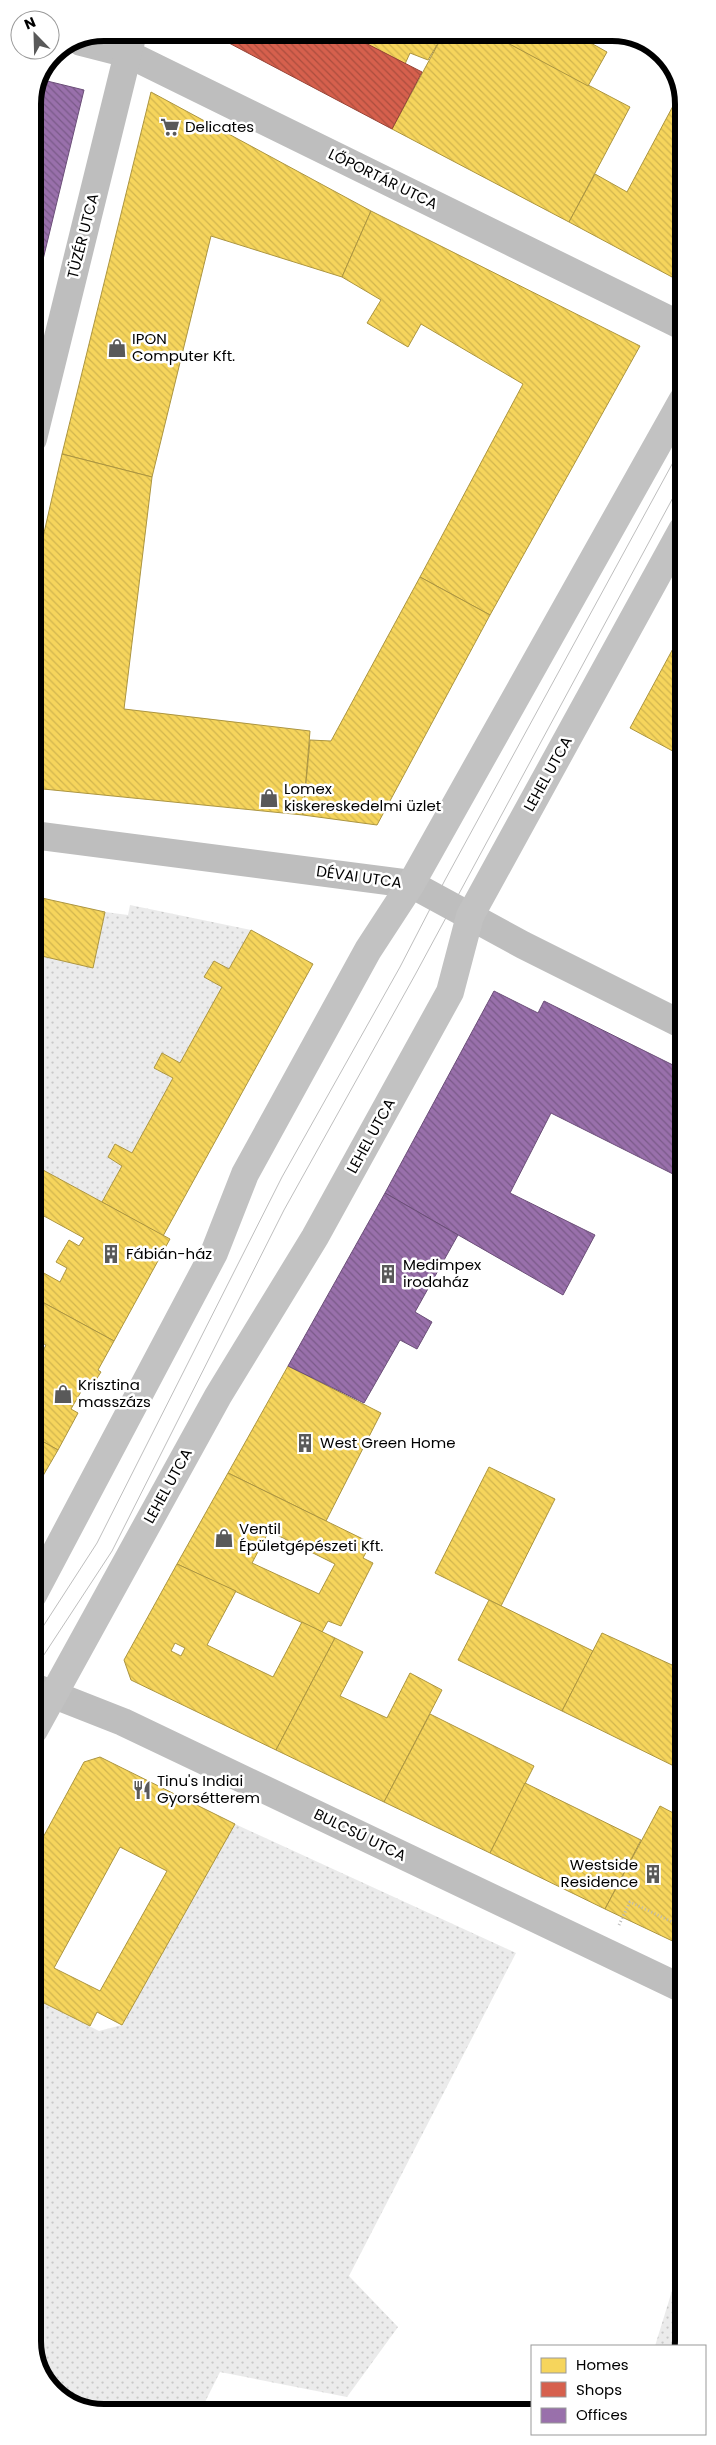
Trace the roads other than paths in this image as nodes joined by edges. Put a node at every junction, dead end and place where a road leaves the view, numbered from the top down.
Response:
1 (91, 42) edge
2 (131, 43) edge
3 (675, 322) edge
4 (41, 407) edge
5 (675, 413) edge
6 (675, 543) edge
7 (41, 836) edge
8 (411, 884) junction
9 (470, 916) junction
10 (675, 1021) edge
11 (41, 1582) edge
12 (43, 1691) edge
13 (675, 1976) edge

1 - 2 street, LŐPORTÁR UTCA
2 - 3 street, LŐPORTÁR UTCA
2 - 4 street, TÜZÉR UTCA
5 - 8 main road
6 - 9 main road, LEHEL UTCA
7 - 8 street, DÉVAI UTCA
8 - 9 street, DÉVAI UTCA
8 - 11 main road
9 - 10 street, DÉVAI UTCA
9 - 12 main road, LEHEL UTCA
12 - 13 street, BULCSÚ UTCA

